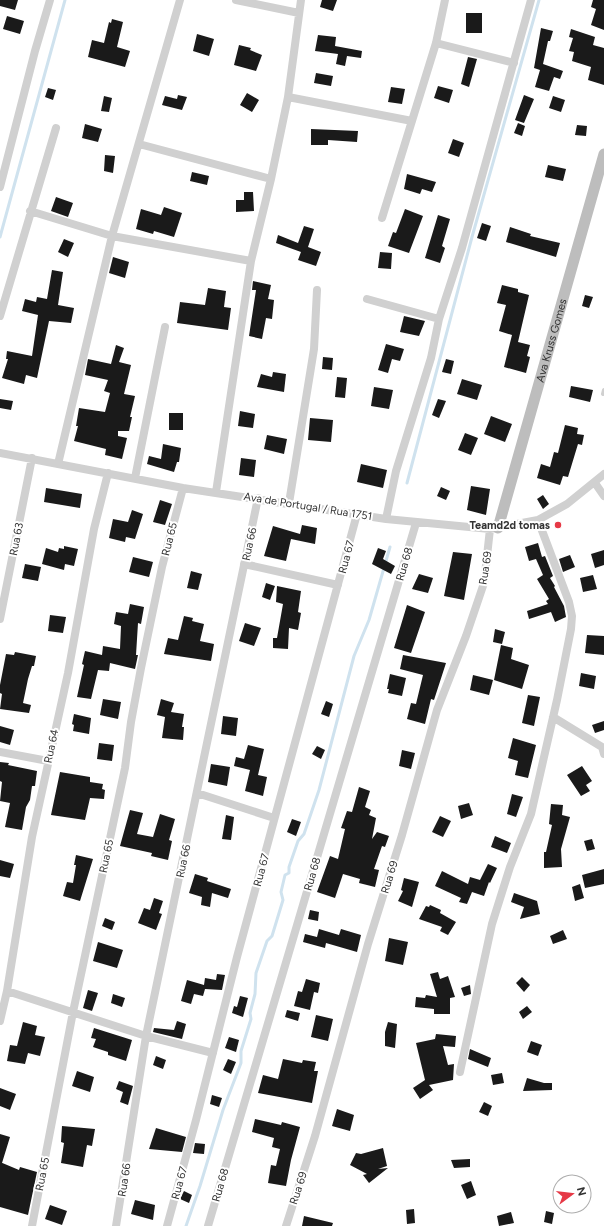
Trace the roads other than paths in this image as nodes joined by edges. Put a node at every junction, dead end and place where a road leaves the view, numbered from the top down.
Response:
1 (50, 0) edge
2 (180, 0) edge
3 (236, 0) edge
4 (301, 0) edge
5 (445, 0) edge
6 (531, 0) edge
7 (299, 13) junction
8 (436, 43) junction
9 (514, 63) junction
10 (288, 97) junction
11 (412, 121) junction
12 (56, 128) dead end
13 (139, 144) junction
14 (604, 154) edge
15 (271, 179) junction
16 (0, 187) edge
17 (30, 211) junction
18 (382, 218) dead end
19 (112, 236) junction
20 (250, 261) junction
21 (317, 290) dead end
22 (367, 299) dead end
23 (0, 316) edge
24 (439, 319) junction
25 (165, 327) dead end
26 (0, 453) edge
27 (32, 458) junction
28 (58, 464) junction
29 (108, 473) junction
30 (604, 474) edge
31 (135, 478) junction
32 (595, 483) junction
33 (183, 488) junction
34 (216, 492) junction
35 (604, 496) edge
36 (258, 498) junction
37 (289, 503) junction
38 (357, 514) junction
39 (386, 519) junction
40 (538, 520) junction
41 (416, 523) junction
42 (494, 528) junction
43 (244, 564) junction
44 (338, 585) junction
45 (0, 619) edge
46 (553, 717) junction
47 (0, 752) edge
48 (604, 754) edge
49 (48, 761) junction
50 (197, 793) junction
51 (274, 818) junction
52 (7, 991) junction
53 (73, 1012) junction
54 (0, 1020) edge
55 (146, 1036) junction
56 (213, 1053) junction
57 (460, 1072) dead end
58 (32, 1226) edge
59 (116, 1226) edge
60 (167, 1226) edge
61 (208, 1226) edge
62 (286, 1226) edge

1 - 16 street
2 - 13 street
3 - 7 street
4 - 7 street
5 - 8 street
6 - 9 street
7 - 10 street
8 - 9 street
8 - 11 street
9 - 24 street
10 - 11 street
10 - 15 street
11 - 18 street
12 - 17 street
13 - 15 street
13 - 19 street
14 - 42 street, Ava Kruss Gomes
15 - 20 street
17 - 19 street
17 - 23 street
19 - 20 street
19 - 28 street
20 - 34 street
21 - 37 street
22 - 24 street
24 - 39 street
25 - 31 street
26 - 27 street, Ava de Portugal / Rua 1751
27 - 28 street, Ava de Portugal / Rua 1751
27 - 45 street, Rua 63
28 - 29 street, Ava de Portugal / Rua 1751
29 - 31 street, Ava de Portugal / Rua 1751
29 - 49 street, Rua 64
30 - 32 street, Ava de Portugal / Rua 1751
31 - 33 street, Ava de Portugal / Rua 1751
32 - 35 street
32 - 40 street, Ava de Portugal / Rua 1751
33 - 34 street, Ava de Portugal / Rua 1751
33 - 53 street, Rua 65
34 - 36 street, Ava de Portugal / Rua 1751
36 - 37 street, Ava de Portugal / Rua 1751
36 - 43 street, Rua 66
37 - 38 street, Ava de Portugal / Rua 1751
38 - 39 street, Ava de Portugal / Rua 1751
38 - 44 street, Rua 67
39 - 41 street, Ava de Portugal / Rua 1751
40 - 42 street, Ava de Portugal / Rua 1751
40 - 46 street
41 - 42 street, Ava de Portugal / Rua 1751
41 - 61 street, Rua 68
42 - 62 street, Rua 69
43 - 44 street
43 - 50 street, Rua 66
44 - 51 street, Rua 67
46 - 48 street
46 - 57 street
47 - 49 street
49 - 52 street, Rua 64
50 - 51 street
50 - 55 street, Rua 66
51 - 56 street, Rua 67
52 - 53 street
52 - 54 street, Rua 64
53 - 55 street
53 - 58 street, Rua 65
55 - 56 street
55 - 59 street, Rua 66
56 - 60 street, Rua 67

